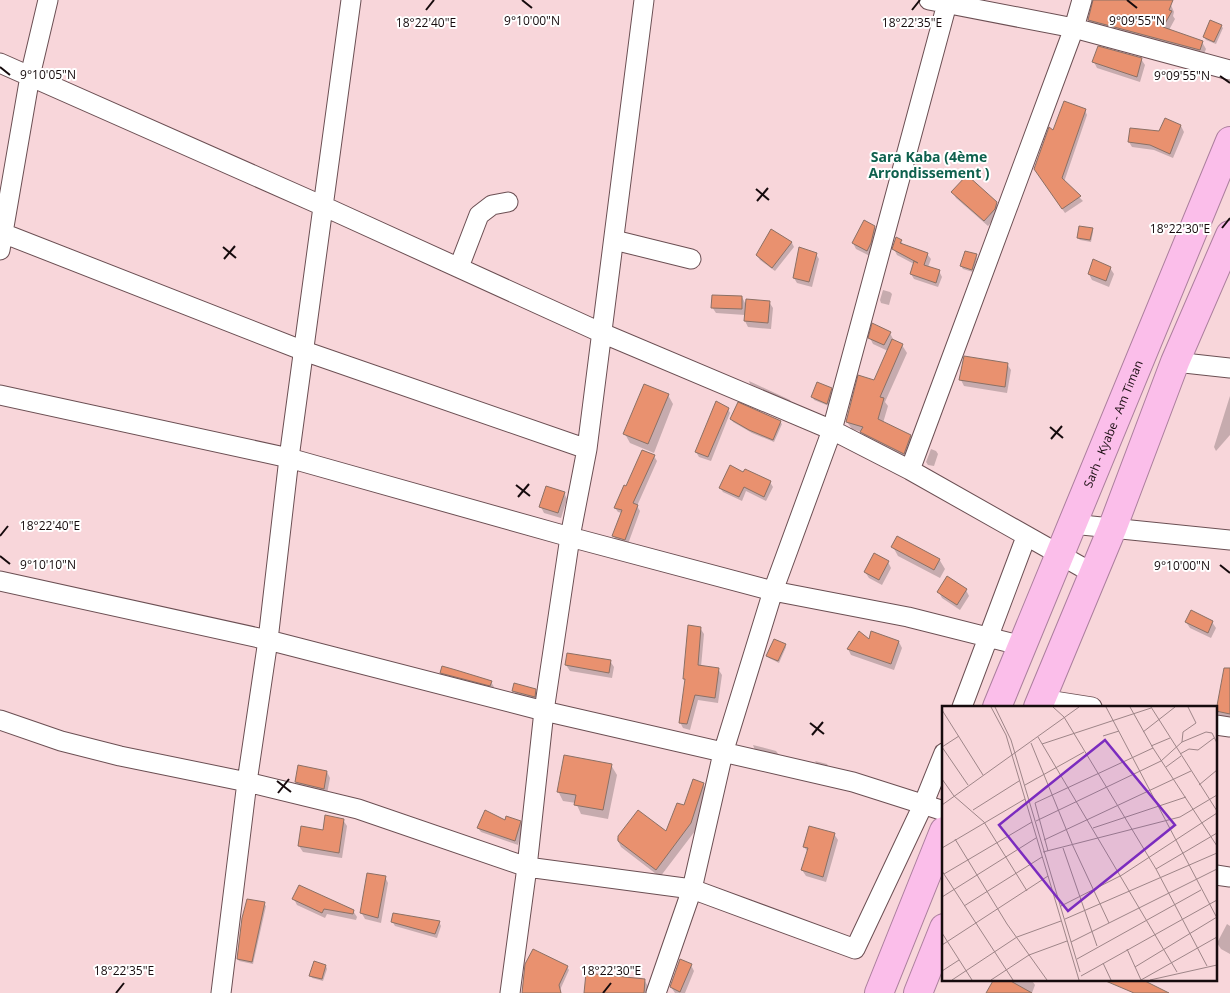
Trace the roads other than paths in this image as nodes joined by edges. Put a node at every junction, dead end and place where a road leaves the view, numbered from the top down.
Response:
1 (48, 0) edge
2 (351, 0) edge
3 (644, 0) edge
4 (1082, 0) edge
5 (941, 1) edge
6 (1074, 28) junction
7 (0, 63) edge
8 (1230, 70) edge
9 (30, 76) junction
10 (1230, 141) edge
11 (508, 202) dead end
12 (324, 206) junction
13 (1230, 235) edge
14 (1, 239) edge
15 (614, 240) junction
16 (691, 259) dead end
17 (459, 267) junction
18 (602, 332) junction
19 (304, 351) junction
20 (1175, 362) junction
21 (1230, 368) edge
22 (0, 396) edge
23 (832, 430) junction
24 (587, 449) junction
25 (289, 458) junction
26 (910, 470) junction
27 (1072, 524) junction
28 (1112, 529) junction
29 (570, 537) junction
30 (1026, 537) junction
31 (1230, 540) edge
32 (1059, 556) junction
33 (1094, 574) junction
34 (0, 581) edge
35 (774, 591) junction
36 (989, 638) junction
37 (268, 640) junction
38 (1022, 646) junction
39 (1040, 703) edge
40 (962, 706) edge
41 (997, 706) edge
42 (1079, 706) edge
43 (544, 711) junction
44 (0, 720) edge
45 (723, 753) junction
46 (942, 758) edge
47 (247, 782) junction
48 (923, 805) junction
49 (942, 810) edge
50 (942, 836) edge
51 (526, 867) junction
52 (887, 880) junction
53 (692, 889) junction
54 (918, 892) junction
55 (942, 933) edge
56 (221, 993) edge
57 (510, 993) edge
58 (656, 993) edge
59 (879, 993) edge
60 (918, 993) edge

1 - 9 street
2 - 12 street
3 - 15 street
4 - 6 street
5 - 6 street
5 - 23 street
6 - 8 street
6 - 26 street
7 - 9 street
9 - 12 street
9 - 14 street
10 - 27 highway, Sarh - Kyabe - Am Timan
11 - 17 street
12 - 17 street
12 - 19 street
13 - 20 highway
14 - 19 street
15 - 16 street
15 - 18 street
17 - 18 street
18 - 23 street
18 - 24 street
19 - 24 street
19 - 25 street
20 - 21 street
20 - 28 highway
22 - 25 street
23 - 26 street
23 - 35 street
24 - 29 street
25 - 29 street
25 - 37 street
26 - 30 street
27 - 28 street
27 - 32 highway, Sarh - Kyabe - Am Timan
28 - 31 street
28 - 33 highway
29 - 35 street
29 - 43 street
30 - 32 street
30 - 36 street
32 - 33 street
32 - 38 highway, Sarh - Kyabe - Am Timan
33 - 39 highway
34 - 37 street
35 - 36 street
35 - 45 street
36 - 38 street
36 - 40 street
37 - 43 street
37 - 47 street
38 - 41 highway, Sarh - Kyabe - Am Timan
39 - 42 street
43 - 45 street
43 - 51 street
44 - 47 street
45 - 48 street
45 - 53 street
46 - 48 street
47 - 51 street
47 - 56 street
48 - 49 street
48 - 52 street
50 - 54 highway
51 - 53 street
51 - 57 street
52 - 53 street
52 - 54 street
53 - 58 street
54 - 59 highway
55 - 60 highway

